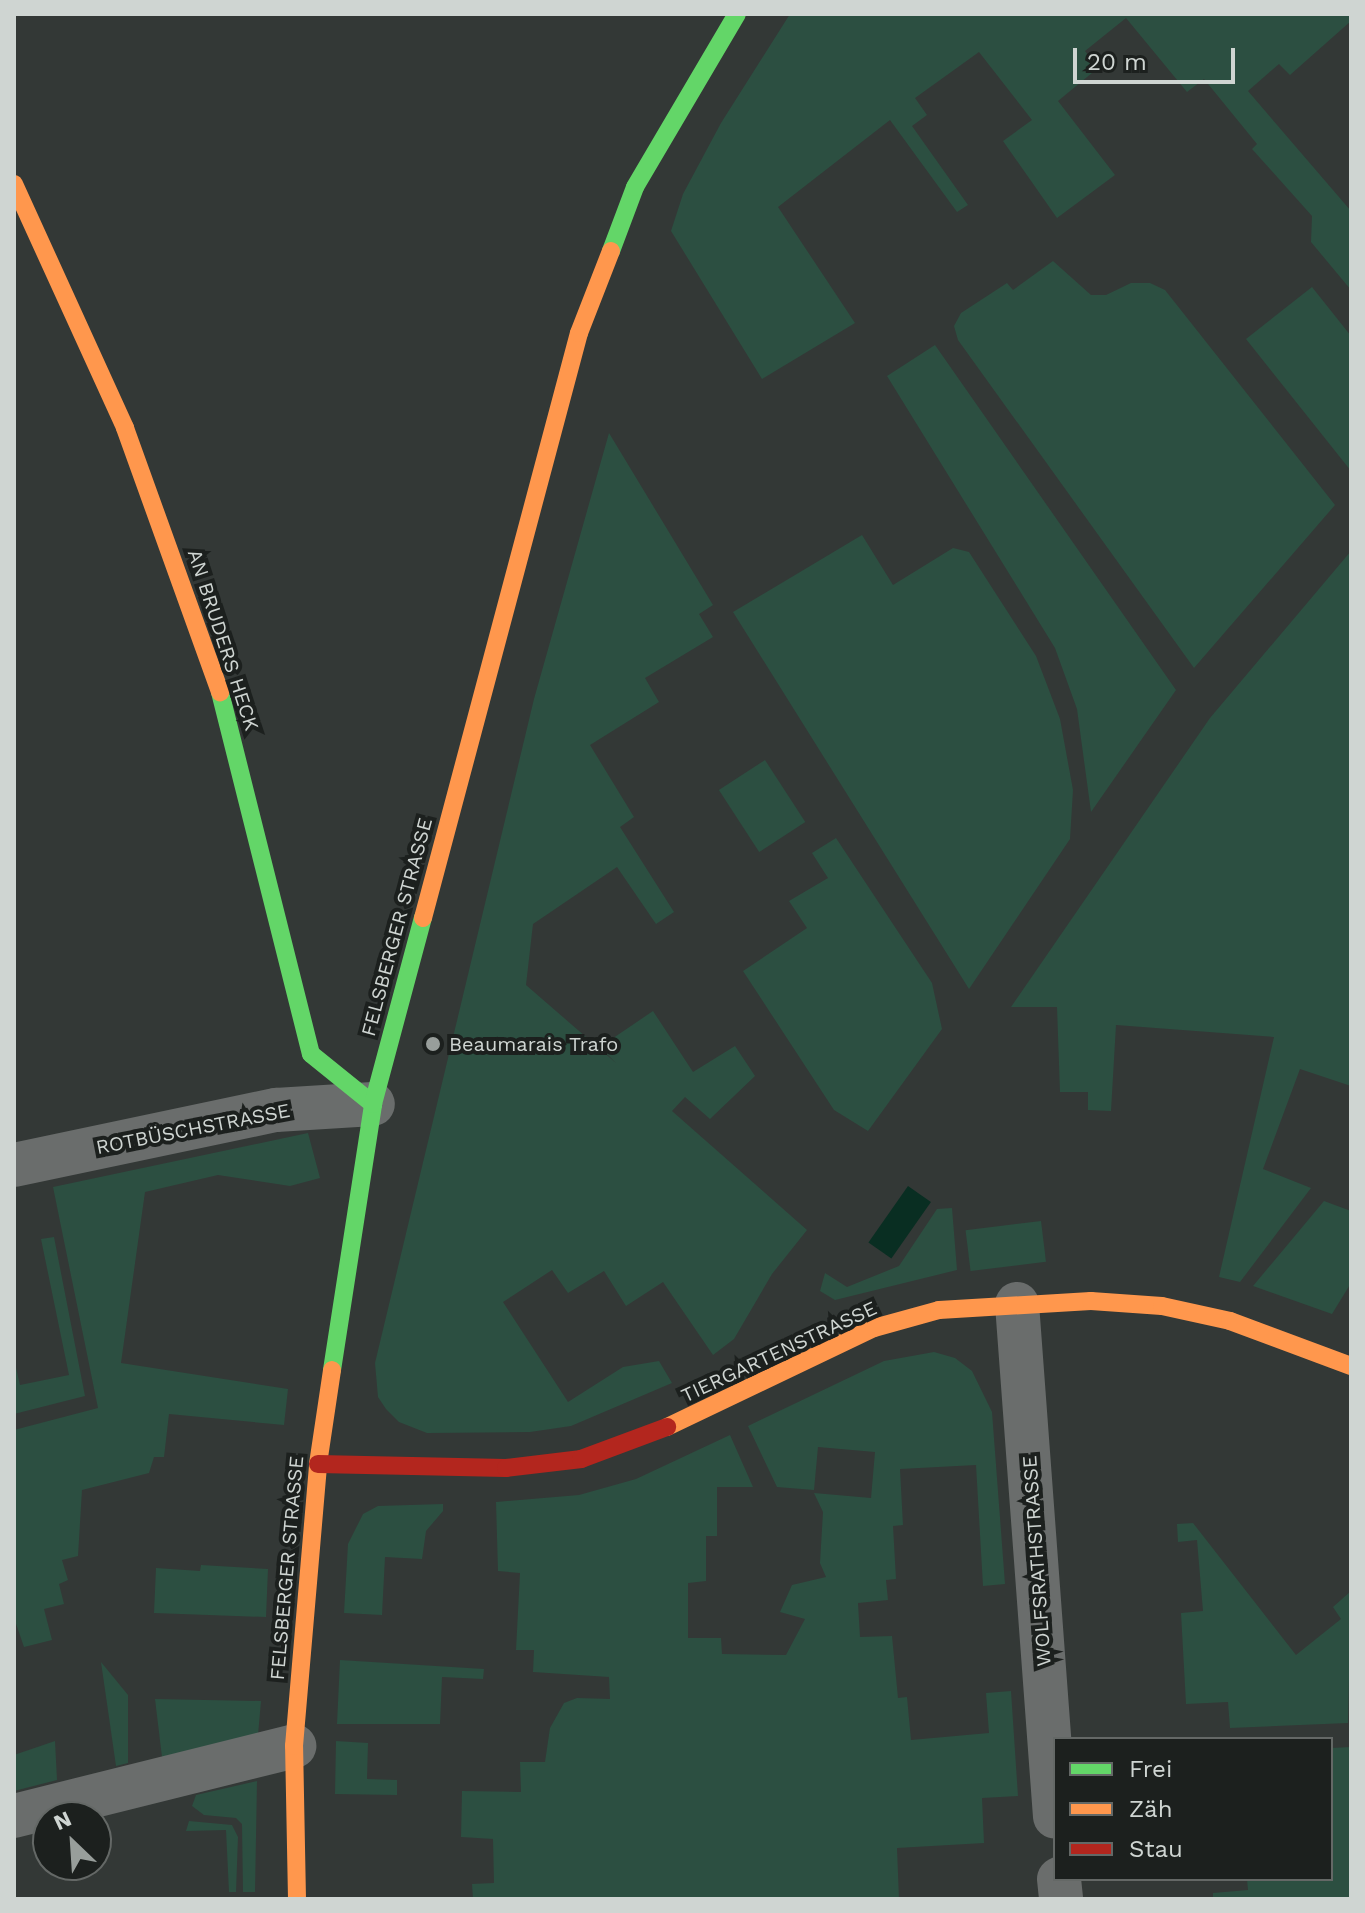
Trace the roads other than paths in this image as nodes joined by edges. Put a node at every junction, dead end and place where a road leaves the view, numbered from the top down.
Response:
1 (737, 14) edge
2 (14, 184) edge
3 (373, 1104) junction
4 (14, 1165) edge
5 (1017, 1304) junction
6 (1351, 1366) edge
7 (318, 1464) junction
8 (294, 1746) junction
9 (1053, 1790) edge
10 (14, 1816) edge
11 (297, 1899) edge

1 - 3 street, FELSBERGER STRASSE
2 - 3 street, AN BRUDERS HECK
3 - 4 street, ROTBÜSCHSTRASSE
3 - 7 street, FELSBERGER STRASSE
5 - 6 street, TIERGARTENSTRASSE
5 - 7 street, TIERGARTENSTRASSE
5 - 9 street, WOLFSRATHSTRASSE
7 - 8 street, FELSBERGER STRASSE
8 - 10 street
8 - 11 street, FELSBERGER STRASSE

